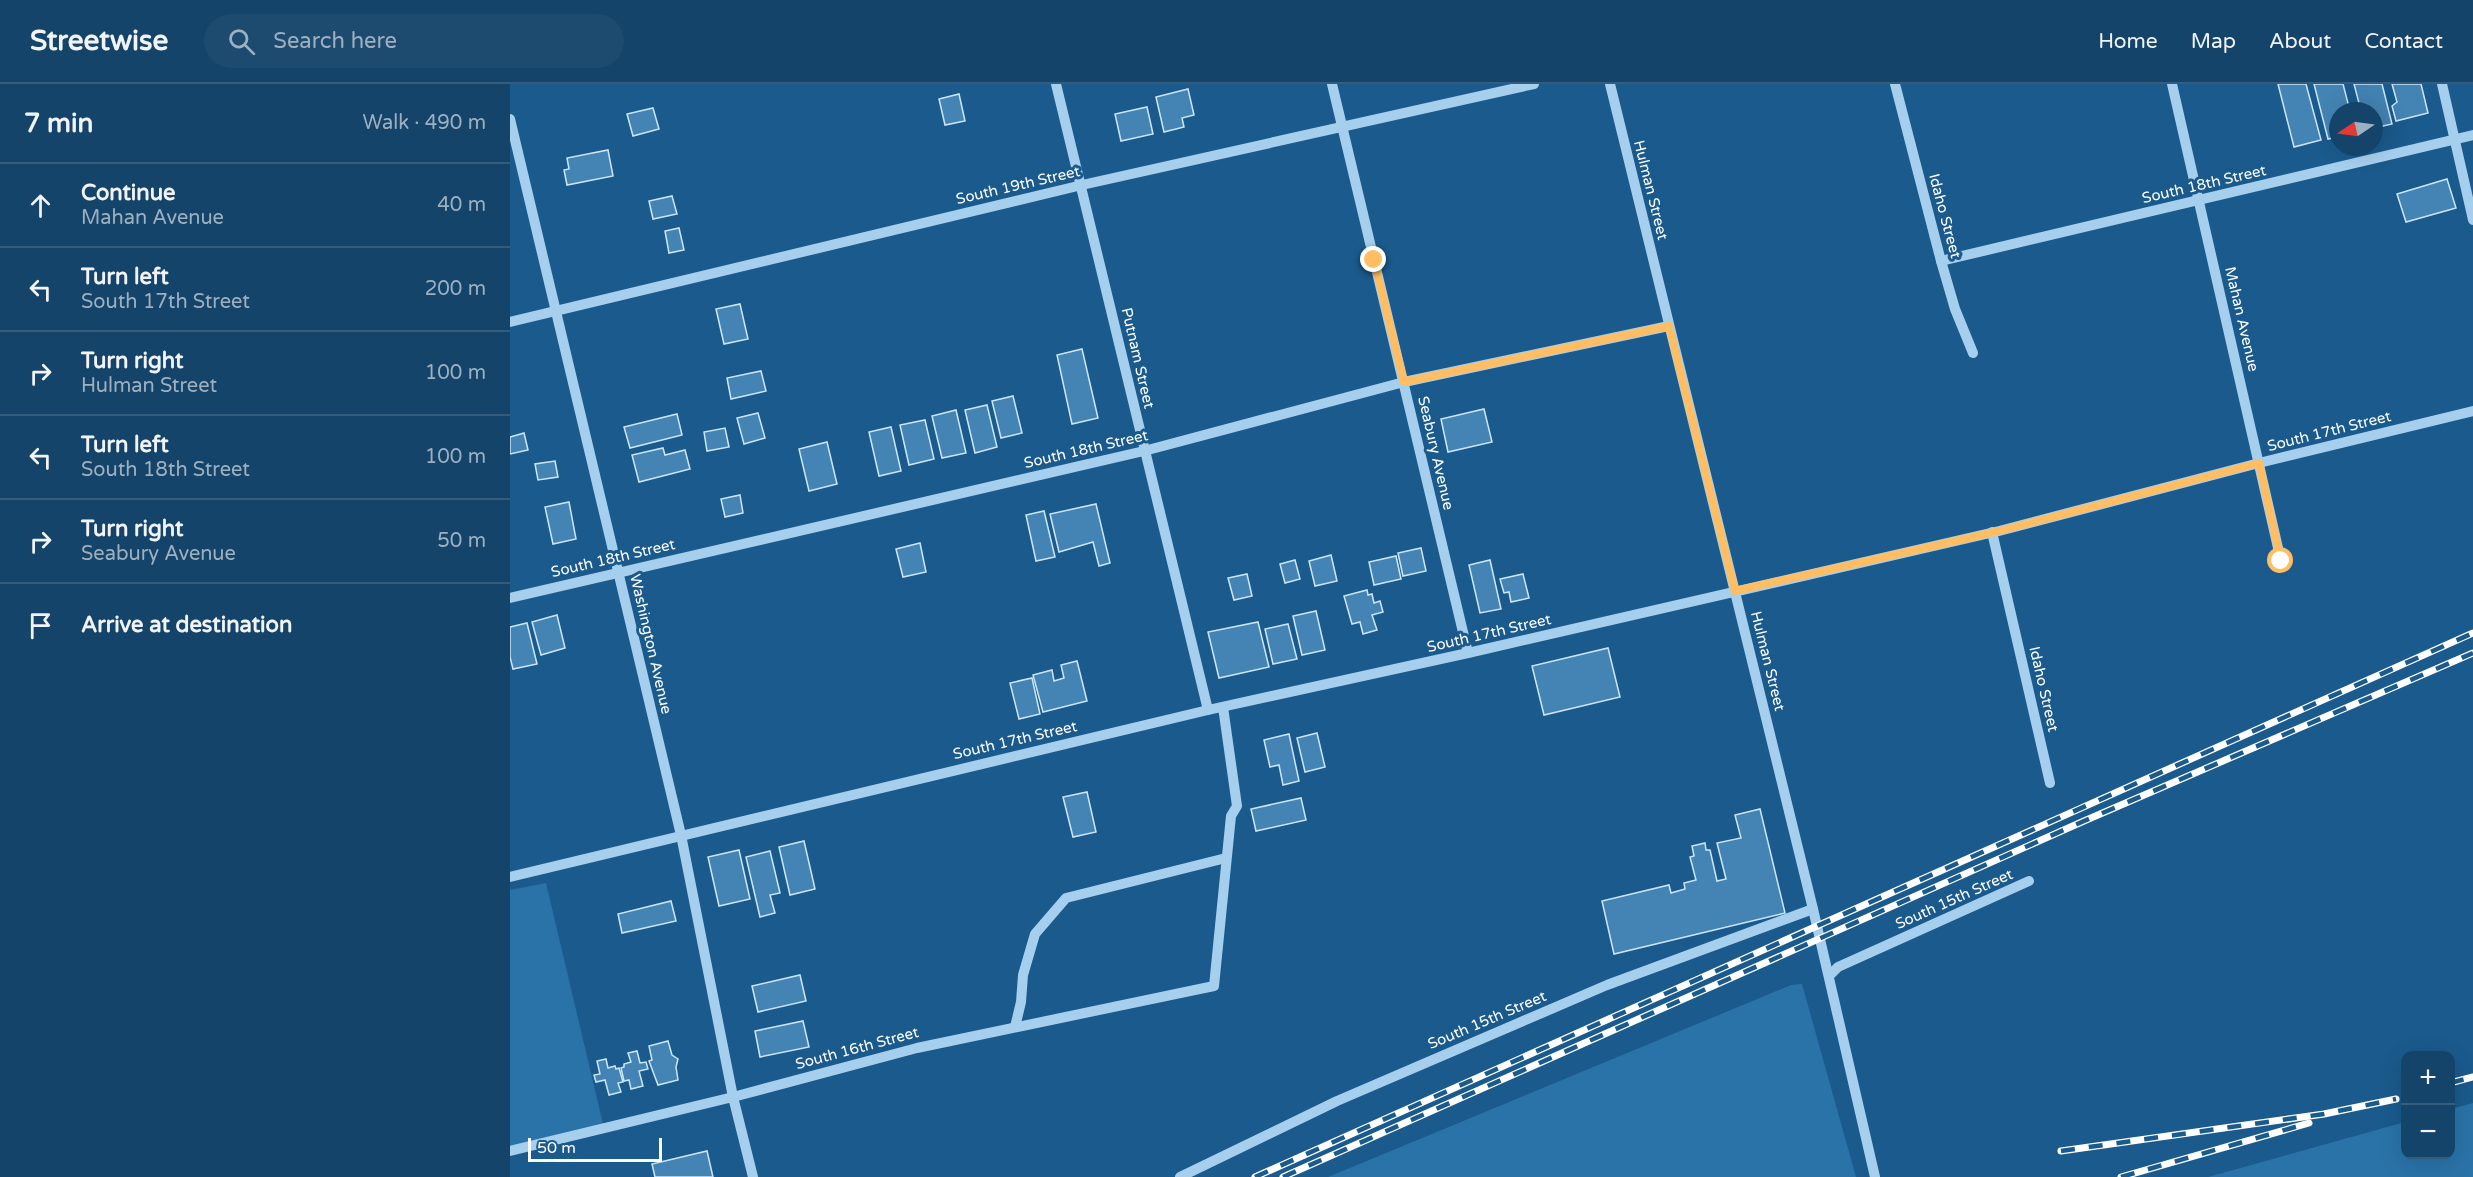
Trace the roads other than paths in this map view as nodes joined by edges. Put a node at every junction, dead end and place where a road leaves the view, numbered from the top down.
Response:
1 (1056, 84) edge
2 (1332, 84) edge
3 (1534, 84) edge
4 (1610, 84) edge
5 (1895, 84) edge
6 (2172, 84) edge
7 (2442, 84) edge
8 (510, 119) edge
9 (1341, 126) junction
10 (2473, 135) edge
11 (2455, 139) junction
12 (1082, 185) junction
13 (2200, 200) junction
14 (2473, 220) edge
15 (1941, 261) junction
16 (556, 311) junction
17 (510, 321) edge
18 (1669, 326) junction
19 (1973, 353) dead end
20 (1404, 382) junction
21 (2473, 411) edge
22 (1144, 451) junction
23 (2259, 463) junction
24 (1992, 532) junction
25 (2281, 561) dead end
26 (619, 572) junction
27 (1735, 591) junction
28 (510, 598) edge
29 (1468, 653) junction
30 (1223, 706) junction
31 (1208, 710) junction
32 (2050, 783) dead end
33 (681, 835) junction
34 (1226, 858) junction
35 (510, 877) edge
36 (2029, 881) dead end
37 (1813, 909) junction
38 (1829, 976) junction
39 (1015, 1027) junction
40 (733, 1096) junction
41 (510, 1151) edge
42 (753, 1177) edge
43 (1180, 1177) edge
44 (1875, 1177) edge

1 - 12 street, Putnam Street
2 - 9 street, Seabury Avenue
3 - 9 street, South 19th Street
4 - 18 street, Hulman Street
5 - 15 street, Idaho Street
6 - 13 street, Mahan Avenue
7 - 11 street
8 - 16 street, Washington Avenue
9 - 12 street, South 19th Street
9 - 20 street, Seabury Avenue
10 - 11 street, South 18th Street
11 - 13 street, South 18th Street
11 - 14 street
12 - 16 street, South 19th Street
12 - 22 street, Putnam Street
13 - 15 street, South 18th Street
13 - 23 street, Mahan Avenue
15 - 19 street, Idaho Street
16 - 17 street, South 19th Street
16 - 26 street, Washington Avenue
18 - 20 street, South 18th Street
18 - 27 street, Hulman Street
20 - 22 street, South 18th Street
20 - 29 street, Seabury Avenue
21 - 23 street, South 17th Street
22 - 26 street, South 18th Street
22 - 31 street, Putnam Street
23 - 24 street, South 17th Street
23 - 25 street, Mahan Avenue
24 - 27 street, South 17th Street
24 - 32 street, Idaho Street
26 - 28 street, South 18th Street
26 - 33 street, Washington Avenue
27 - 29 street, South 17th Street
27 - 37 street, Hulman Street
29 - 30 street, South 17th Street
30 - 31 street, South 17th Street
30 - 34 street
31 - 33 street, South 17th Street
33 - 35 street, South 17th Street
33 - 40 street, Washington Avenue
34 - 39 street
34 - 39 street, South 16th Street
36 - 38 street, South 15th Street
37 - 38 street, Hulman Street
37 - 43 street, South 15th Street
38 - 44 street, Hulman Street
39 - 40 street, South 16th Street
40 - 41 street, South 16th Street
40 - 42 street, Washington Avenue

